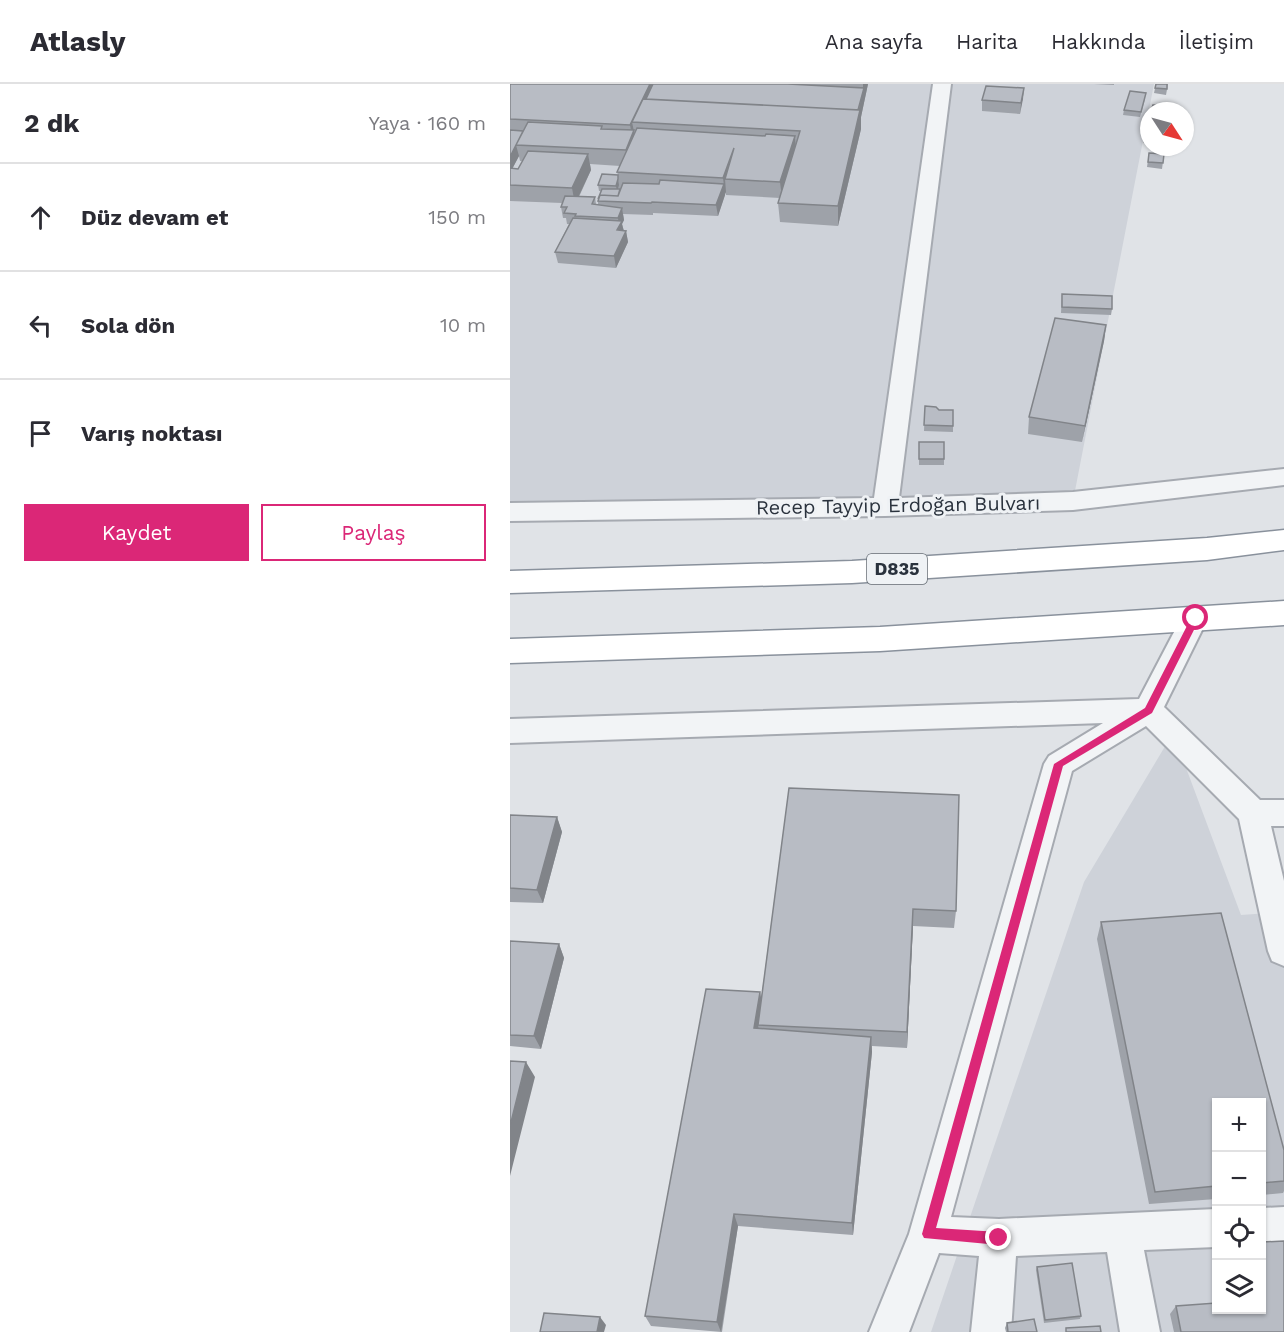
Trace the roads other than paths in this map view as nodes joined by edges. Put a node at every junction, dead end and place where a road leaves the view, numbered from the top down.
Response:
1 (942, 84) edge
2 (1283, 473) edge
3 (885, 507) junction
4 (510, 512) edge
5 (1284, 540) edge
6 (510, 582) edge
7 (1284, 613) edge
8 (1196, 618) junction
9 (510, 651) edge
10 (1148, 710) junction
11 (510, 730) edge
12 (1252, 813) junction
13 (1284, 813) edge
14 (1284, 951) edge
15 (1284, 1226) edge
16 (1266, 1227) edge
17 (1212, 1228) edge
18 (1122, 1231) junction
19 (928, 1234) junction
20 (999, 1238) junction
21 (889, 1332) edge
22 (991, 1332) edge
23 (1140, 1332) edge

1 - 3 street
2 - 3 street, Recep Tayyip Erdoğan Bulvarı
3 - 4 street, Recep Tayyip Erdoğan Bulvarı
5 - 6 highway, D835
7 - 8 highway
8 - 9 highway
8 - 10 street
10 - 11 street
10 - 12 street
10 - 19 street
12 - 13 street
12 - 14 street
15 - 16 street
17 - 18 street
18 - 20 street
18 - 23 street
19 - 20 street
19 - 21 street
20 - 22 street

